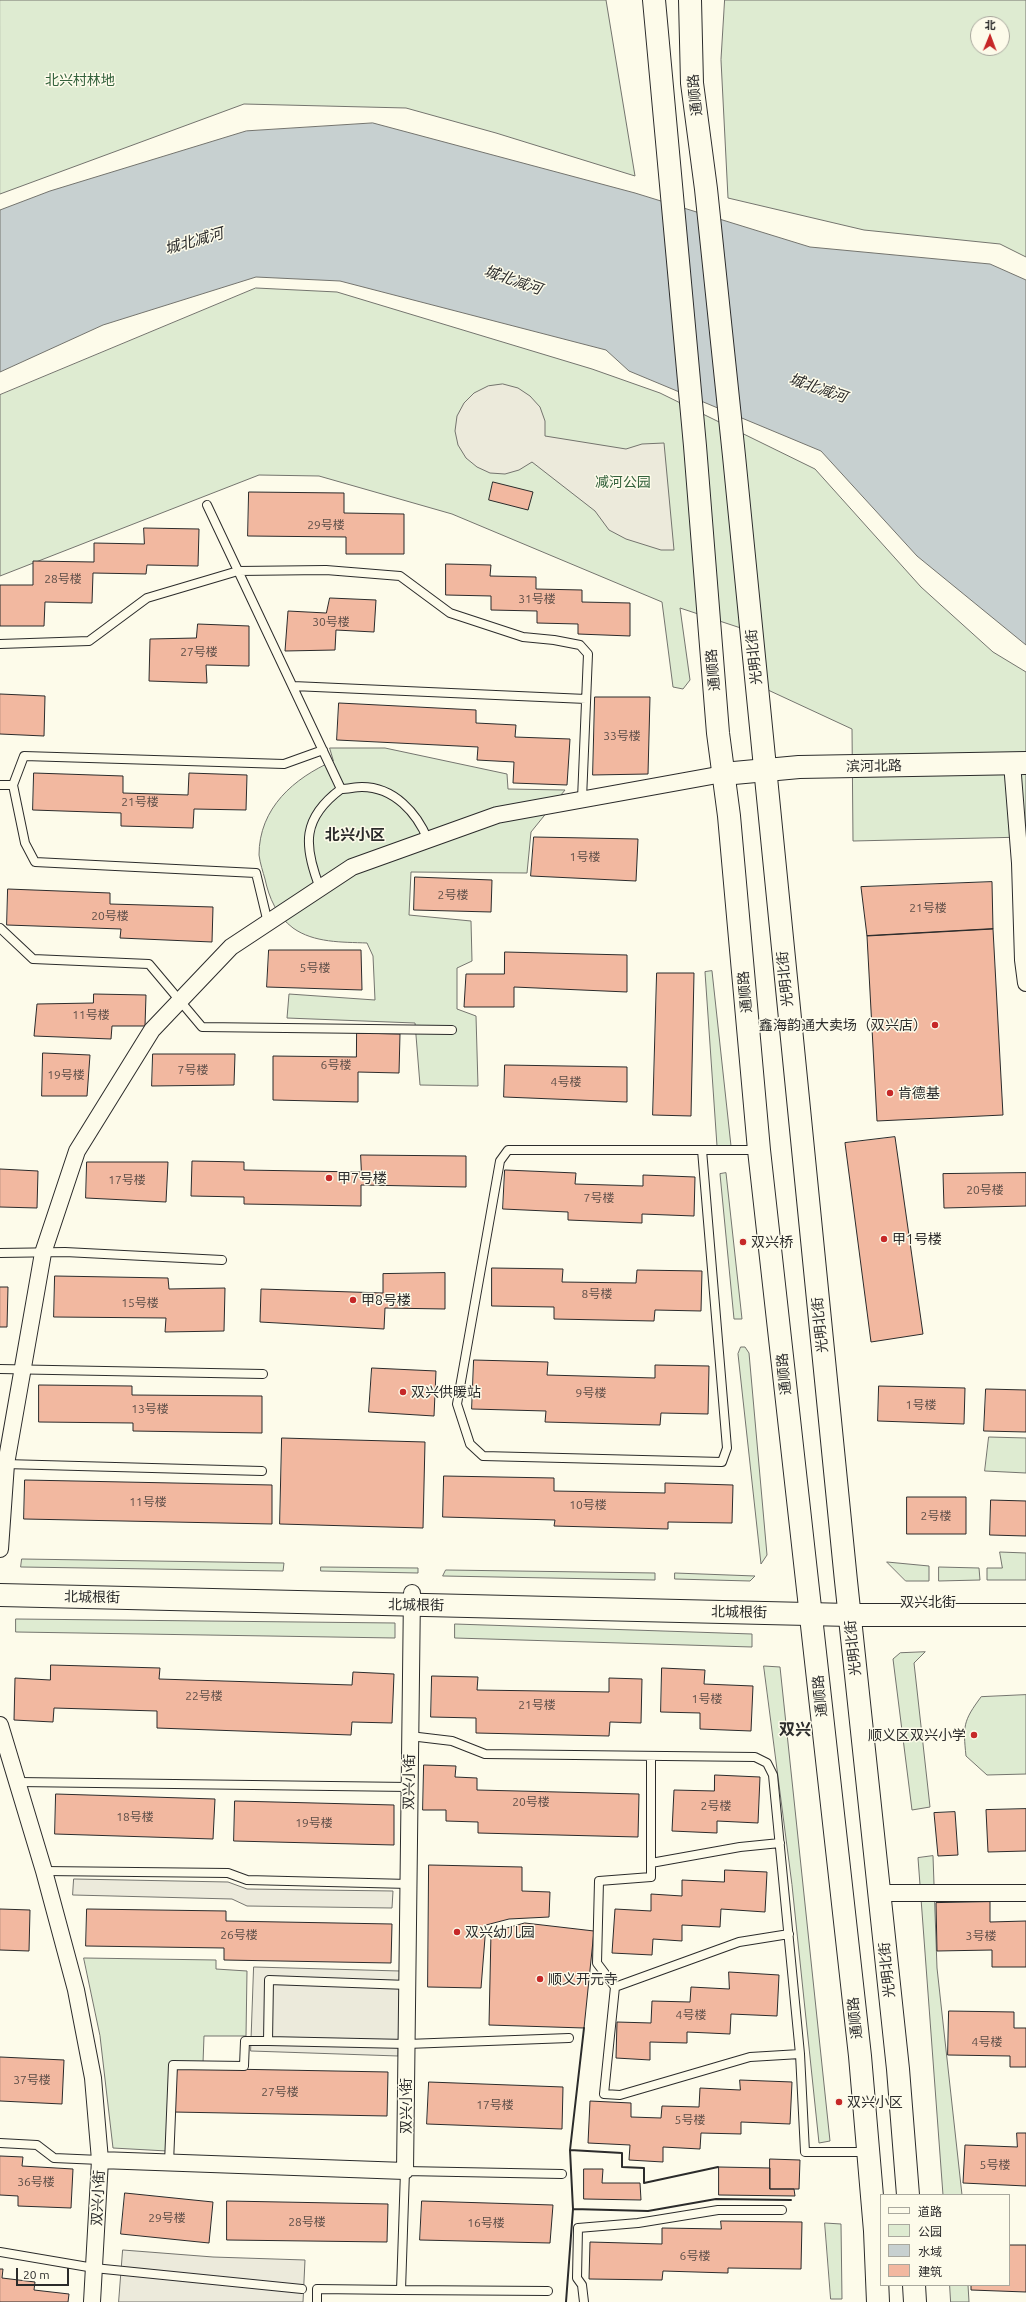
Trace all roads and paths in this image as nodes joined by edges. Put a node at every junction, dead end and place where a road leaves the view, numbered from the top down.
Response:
1 (654, 0) edge
2 (690, 0) edge
3 (734, 456) joint
4 (207, 505) dead end
5 (238, 571) junction
6 (0, 644) edge
7 (293, 686) junction
8 (586, 699) junction
9 (323, 750) junction
10 (1019, 763) edge
11 (765, 770) junction
12 (723, 774) junction
13 (0, 785) edge
14 (13, 785) junction
15 (341, 789) junction
16 (582, 799) junction
17 (428, 840) junction
18 (320, 888) junction
19 (268, 923) junction
20 (0, 928) edge
21 (1026, 983) edge
22 (180, 1001) junction
23 (452, 1030) dead end
24 (702, 1150) junction
25 (759, 1150) junction
26 (0, 1253) edge
27 (43, 1253) junction
28 (222, 1260) dead end
29 (0, 1369) edge
30 (22, 1369) junction
31 (264, 1374) dead end
32 (3, 1464) edge
33 (262, 1471) dead end
34 (0, 1549) edge
35 (0, 1583) edge
36 (0, 1595) edge
37 (412, 1599) junction
38 (1026, 1602) edge
39 (830, 1608) junction
40 (1026, 1615) edge
41 (0, 1724) edge
42 (410, 1736) junction
43 (651, 1756) junction
44 (5, 1760) edge
45 (18, 1782) junction
46 (409, 1787) junction
47 (780, 1843) junction
48 (651, 1863) junction
49 (44, 1871) junction
50 (409, 1884) junction
51 (879, 1893) junction
52 (1026, 1893) edge
53 (790, 1934) junction
54 (408, 1985) junction
55 (615, 1987) junction
56 (569, 2038) dead end
57 (268, 2041) junction
58 (407, 2044) junction
59 (800, 2054) junction
60 (0, 2143) edge
61 (868, 2152) junction
62 (100, 2160) junction
63 (169, 2163) junction
64 (405, 2171) junction
65 (562, 2174) dead end
66 (908, 2194) edge
67 (782, 2210) dead end
68 (0, 2252) edge
69 (94, 2268) junction
70 (914, 2286) edge
71 (302, 2289) dead end
72 (402, 2290) junction
73 (548, 2291) dead end
74 (92, 2302) edge
75 (317, 2302) edge
76 (584, 2302) edge
77 (878, 2302) edge
78 (915, 2302) edge

1 - 12 main road, 通顺路
2 - 3 main road, 通顺路
3 - 11 main road, 光明北街
4 - 5 lane
5 - 6 lane
5 - 7 lane
5 - 8 lane
7 - 8 lane
7 - 9 lane
8 - 16 lane
9 - 14 lane
9 - 15 lane
10 - 11 main road, 滨河北路
10 - 21 street
11 - 12 main road, 滨河北路
11 - 39 main road, 光明北街
12 - 16 street
12 - 25 main road, 通顺路
13 - 14 lane
14 - 19 lane
15 - 17 lane
15 - 18 lane
16 - 17 street
17 - 18 street
18 - 19 street
19 - 22 street
20 - 22 lane
22 - 23 lane
22 - 27 street
24 - 24 lane
24 - 25 lane
25 - 39 main road, 通顺路
26 - 27 lane
27 - 28 lane
27 - 30 street
29 - 30 lane
30 - 31 lane
30 - 32 street
32 - 33 lane
32 - 34 street
35 - 37 main road, 北城根街
36 - 37 main road, 北城根街
37 - 39 main road, 北城根街
37 - 42 street, 双兴小街
38 - 39 main road, 双兴北街
39 - 40 main road, 双兴北街
39 - 51 main road, 光明北街
39 - 61 main road, 通顺路
41 - 44 street
42 - 43 lane
42 - 46 street, 双兴小街
43 - 47 lane
43 - 48 lane
44 - 45 street
45 - 46 lane
45 - 49 street
46 - 50 street, 双兴小街
47 - 48 lane
47 - 53 lane
48 - 55 lane
49 - 50 lane
49 - 62 street
50 - 54 street, 双兴小街
51 - 52 street
51 - 66 main road, 光明北街
53 - 55 lane
53 - 59 lane
54 - 57 lane
54 - 58 street, 双兴小街
55 - 59 lane
56 - 58 lane
57 - 58 lane
57 - 63 lane
58 - 64 street, 双兴小街
59 - 61 lane
60 - 62 lane
61 - 77 main road, 通顺路
62 - 63 street, 双兴小街
62 - 69 street, 双兴小街
63 - 64 street, 双兴小街
64 - 65 lane
64 - 72 lane
67 - 76 lane
68 - 69 lane
69 - 71 lane
69 - 74 street, 双兴小街
70 - 78 main road
72 - 73 lane
72 - 75 lane

